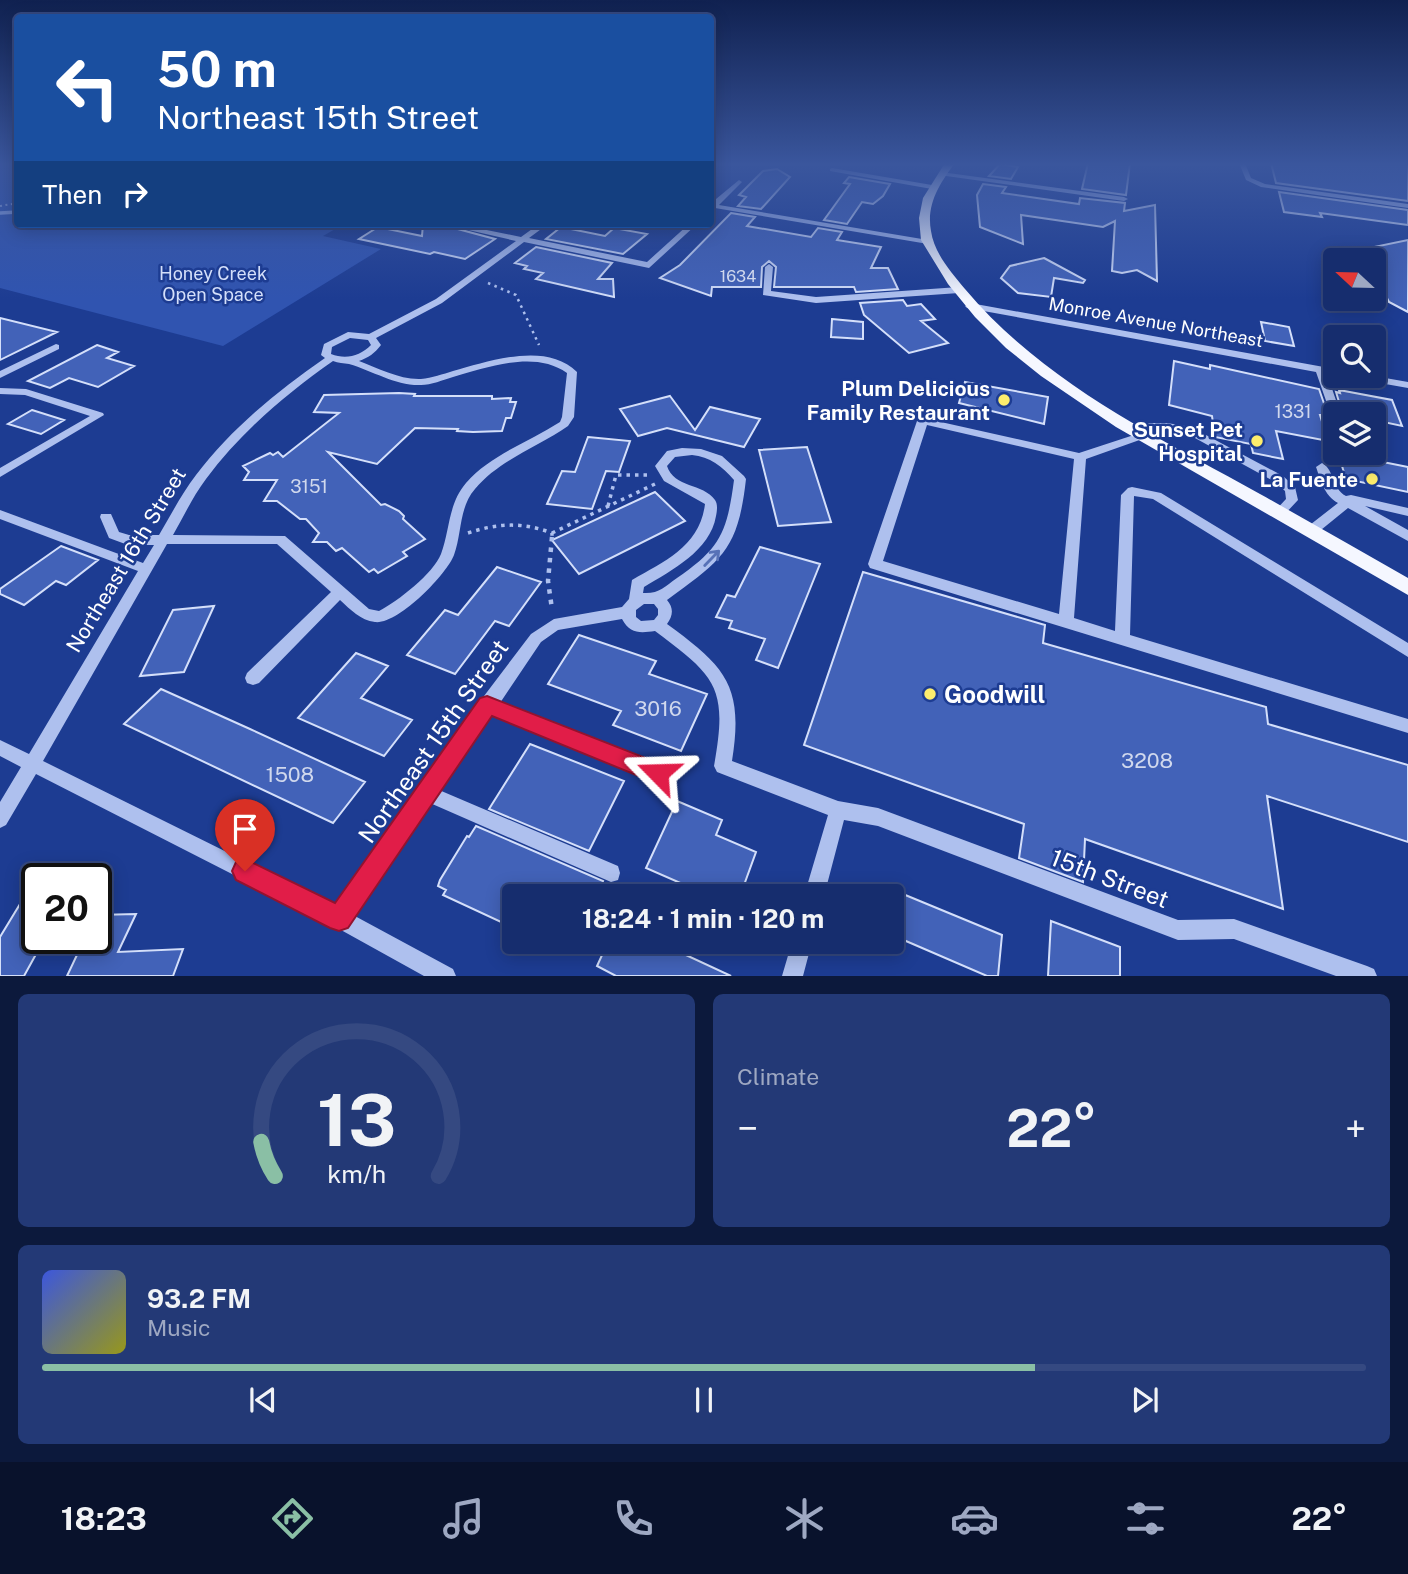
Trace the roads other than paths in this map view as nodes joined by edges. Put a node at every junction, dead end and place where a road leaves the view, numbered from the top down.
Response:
1 (722, 209) edge
2 (925, 209) edge
3 (464, 228) edge
4 (539, 228) edge
5 (690, 228) edge
6 (521, 241) junction
7 (928, 242) junction
8 (769, 267) dead end
9 (959, 290) junction
10 (970, 306) junction
11 (371, 337) junction
12 (56, 347) dead end
13 (330, 359) junction
14 (347, 360) junction
15 (1321, 370) joint
16 (0, 374) edge
17 (1386, 381) edge
18 (1408, 385) edge
19 (0, 391) edge
20 (1332, 402) edge
21 (1136, 431) junction
22 (1080, 457) junction
23 (1322, 467) dead end
24 (0, 473) edge
25 (1346, 503) junction
26 (1408, 512) edge
27 (1279, 513) junction
28 (0, 514) edge
29 (106, 517) dead end
30 (1311, 531) junction
31 (1408, 536) edge
32 (163, 540) junction
33 (146, 569) junction
34 (1408, 587) edge
35 (340, 592) junction
36 (658, 599) junction
37 (632, 606) junction
38 (1066, 622) junction
39 (658, 625) junction
40 (1122, 639) junction
41 (1408, 652) edge
42 (253, 678) dead end
43 (487, 705) junction
44 (1408, 726) edge
45 (0, 748) edge
46 (33, 764) junction
47 (658, 773) dead end
48 (426, 793) junction
49 (838, 810) junction
50 (0, 819) edge
51 (611, 873) dead end
52 (817, 884) edge
53 (339, 919) junction
54 (798, 954) edge
55 (446, 975) edge
56 (792, 975) edge
57 (1367, 975) edge

1 - 7 street
2 - 7 main road
3 - 6 street
4 - 6 street
5 - 6 street
6 - 11 street
7 - 9 main road
8 - 9 street
9 - 10 main road
10 - 15 street, Monroe Avenue Northeast
10 - 21 main road
11 - 13 street, Northeast 16th Street
11 - 14 street
12 - 16 street
13 - 14 street
13 - 32 street, Northeast 16th Street
14 - 35 street
15 - 20 street
17 - 18 street
19 - 24 street
21 - 22 street
21 - 27 main road
21 - 27 street
22 - 38 street
22 - 38 street
23 - 25 street
25 - 26 street
25 - 30 street
25 - 31 street
27 - 30 main road
28 - 33 street
29 - 32 street
30 - 34 main road
32 - 33 street, Northeast 16th Street
32 - 35 street
33 - 46 street, Northeast 16th Street
35 - 42 street
36 - 37 street
36 -> 37 street
36 - 39 street
37 - 39 street
37 - 43 street, Northeast 15th Street
38 - 40 street
39 - 49 street
40 - 41 street
40 - 44 street
43 - 47 street
43 - 48 street, Northeast 15th Street
45 - 46 street
46 - 50 street, Northeast 16th Street
46 - 53 street
48 - 51 street
48 - 53 street, Northeast 15th Street
49 - 52 street
49 - 57 street, 15th Street
53 - 55 street
54 - 56 street

